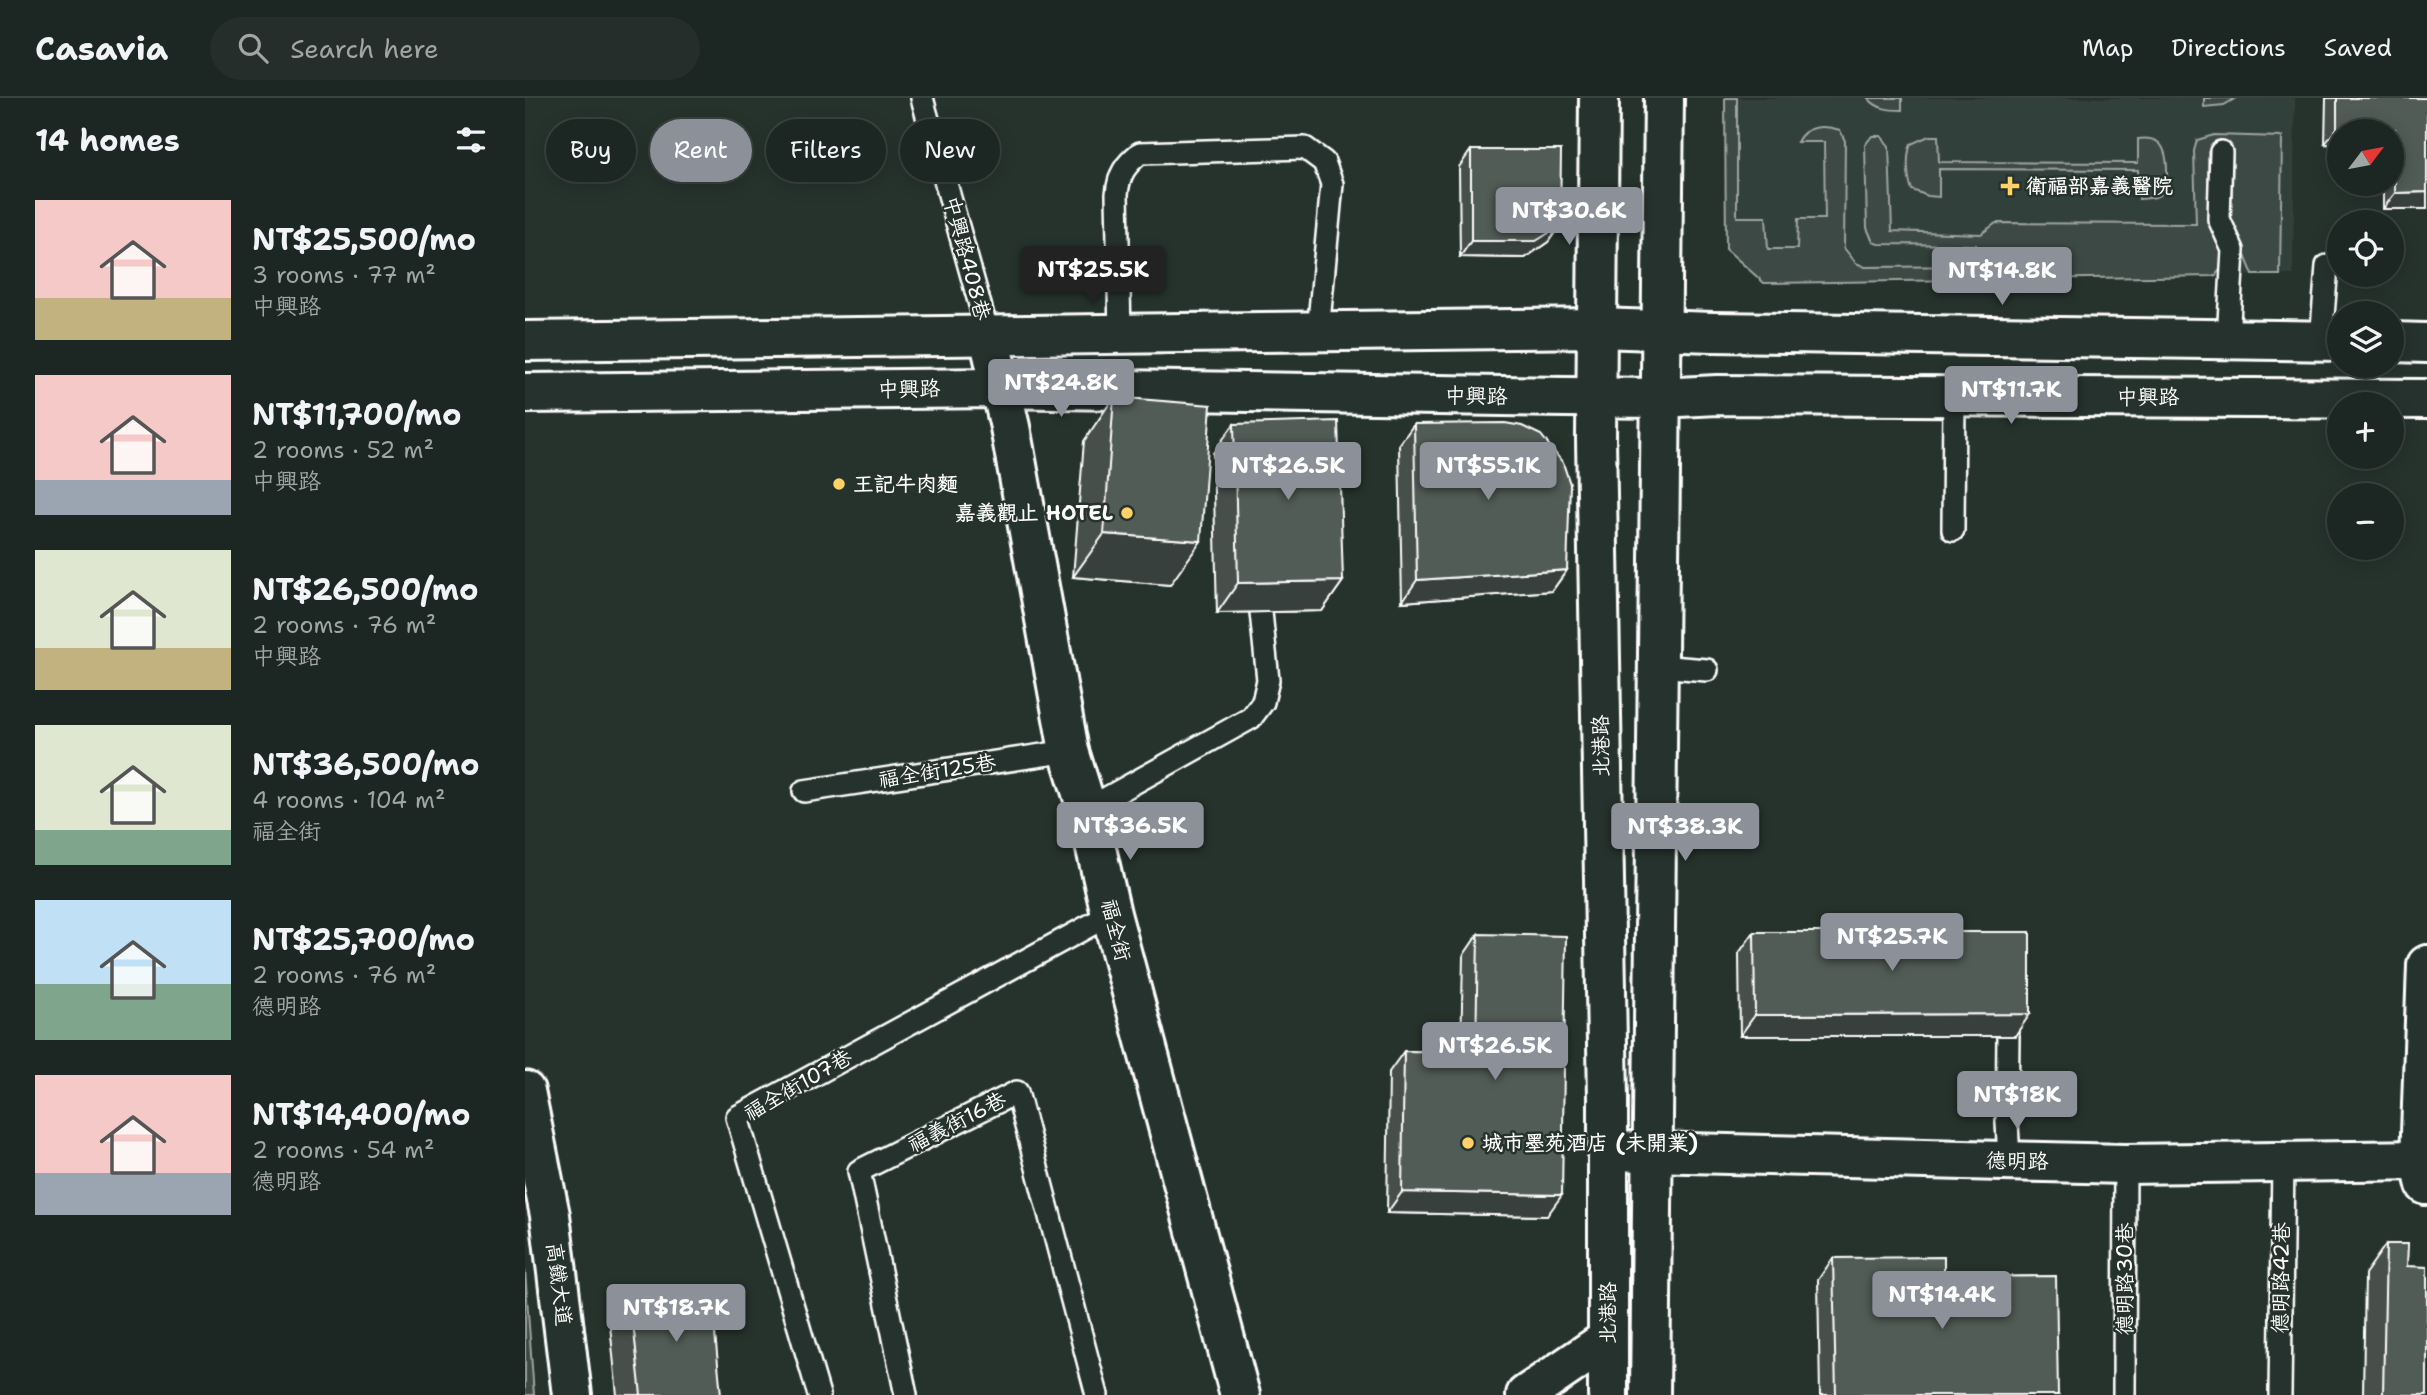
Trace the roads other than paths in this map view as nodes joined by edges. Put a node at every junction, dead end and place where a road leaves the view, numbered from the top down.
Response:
1 (922, 98) edge
2 (1599, 98) edge
3 (1664, 98) edge
4 (2221, 152) dead end
5 (1598, 328) junction
6 (1662, 329) junction
7 (1318, 332) junction
8 (1119, 335) junction
9 (989, 337) junction
10 (2228, 340) junction
11 (525, 341) edge
12 (2327, 341) edge
13 (2404, 342) edge
14 (2427, 342) edge
15 (999, 388) junction
16 (525, 393) edge
17 (1954, 396) junction
18 (1595, 397) junction
19 (1660, 398) junction
20 (2427, 399) edge
21 (1953, 530) dead end
22 (1261, 612) edge
23 (1657, 666) junction
24 (1707, 670) dead end
25 (1069, 751) junction
26 (804, 791) dead end
27 (1087, 809) junction
28 (1111, 914) junction
29 (2427, 965) edge
30 (2007, 1036) edge
31 (525, 1091) edge
32 (1608, 1151) junction
33 (1653, 1151) junction
34 (2283, 1160) junction
35 (2009, 1161) junction
36 (2125, 1164) junction
37 (2425, 1169) edge
38 (1608, 1339) junction
39 (572, 1395) edge
40 (819, 1395) edge
41 (907, 1395) edge
42 (1097, 1395) edge
43 (1240, 1395) edge
44 (1526, 1395) edge
45 (1608, 1395) edge
46 (1650, 1395) edge
47 (2124, 1395) edge
48 (2280, 1395) edge

1 - 9 lane, 中興路408巷
2 - 5 street, 北港路
3 - 6 street, 北港路
4 - 10 lane
5 - 6 street
5 - 7 street
5 - 18 street, 北港路
6 - 10 street
6 - 19 street, 北港路
7 - 8 street
7 - 8 lane
8 - 9 street
9 - 11 street
9 - 15 street, 福全街
10 - 12 street
13 - 14 street
15 - 16 street, 中興路
15 - 18 street, 中興路
15 - 25 street, 福全街
17 - 19 street, 中興路
17 - 20 street, 中興路
17 - 21 lane
18 - 19 street, 中興路
18 - 32 street, 北港路
19 - 23 street, 北港路
22 - 27 lane
23 - 24 lane
23 - 33 street, 北港路
25 - 26 lane, 福全街125巷
25 - 27 street, 福全街
27 - 28 street, 福全街
28 - 40 lane, 福全街107巷
28 - 43 street, 福全街
29 - 37 street
30 - 35 lane
31 - 39 street, 高鐵大道
32 - 33 street, 德明路
32 - 38 street, 北港路
33 - 35 street, 德明路
33 - 46 street, 北港路
34 - 36 street, 德明路
34 - 37 street, 德明路
34 - 48 lane, 德明路42巷
35 - 36 street, 德明路
36 - 47 lane, 德明路30巷
38 - 44 street
38 - 45 street, 北港路
41 - 42 lane, 福義街16巷

